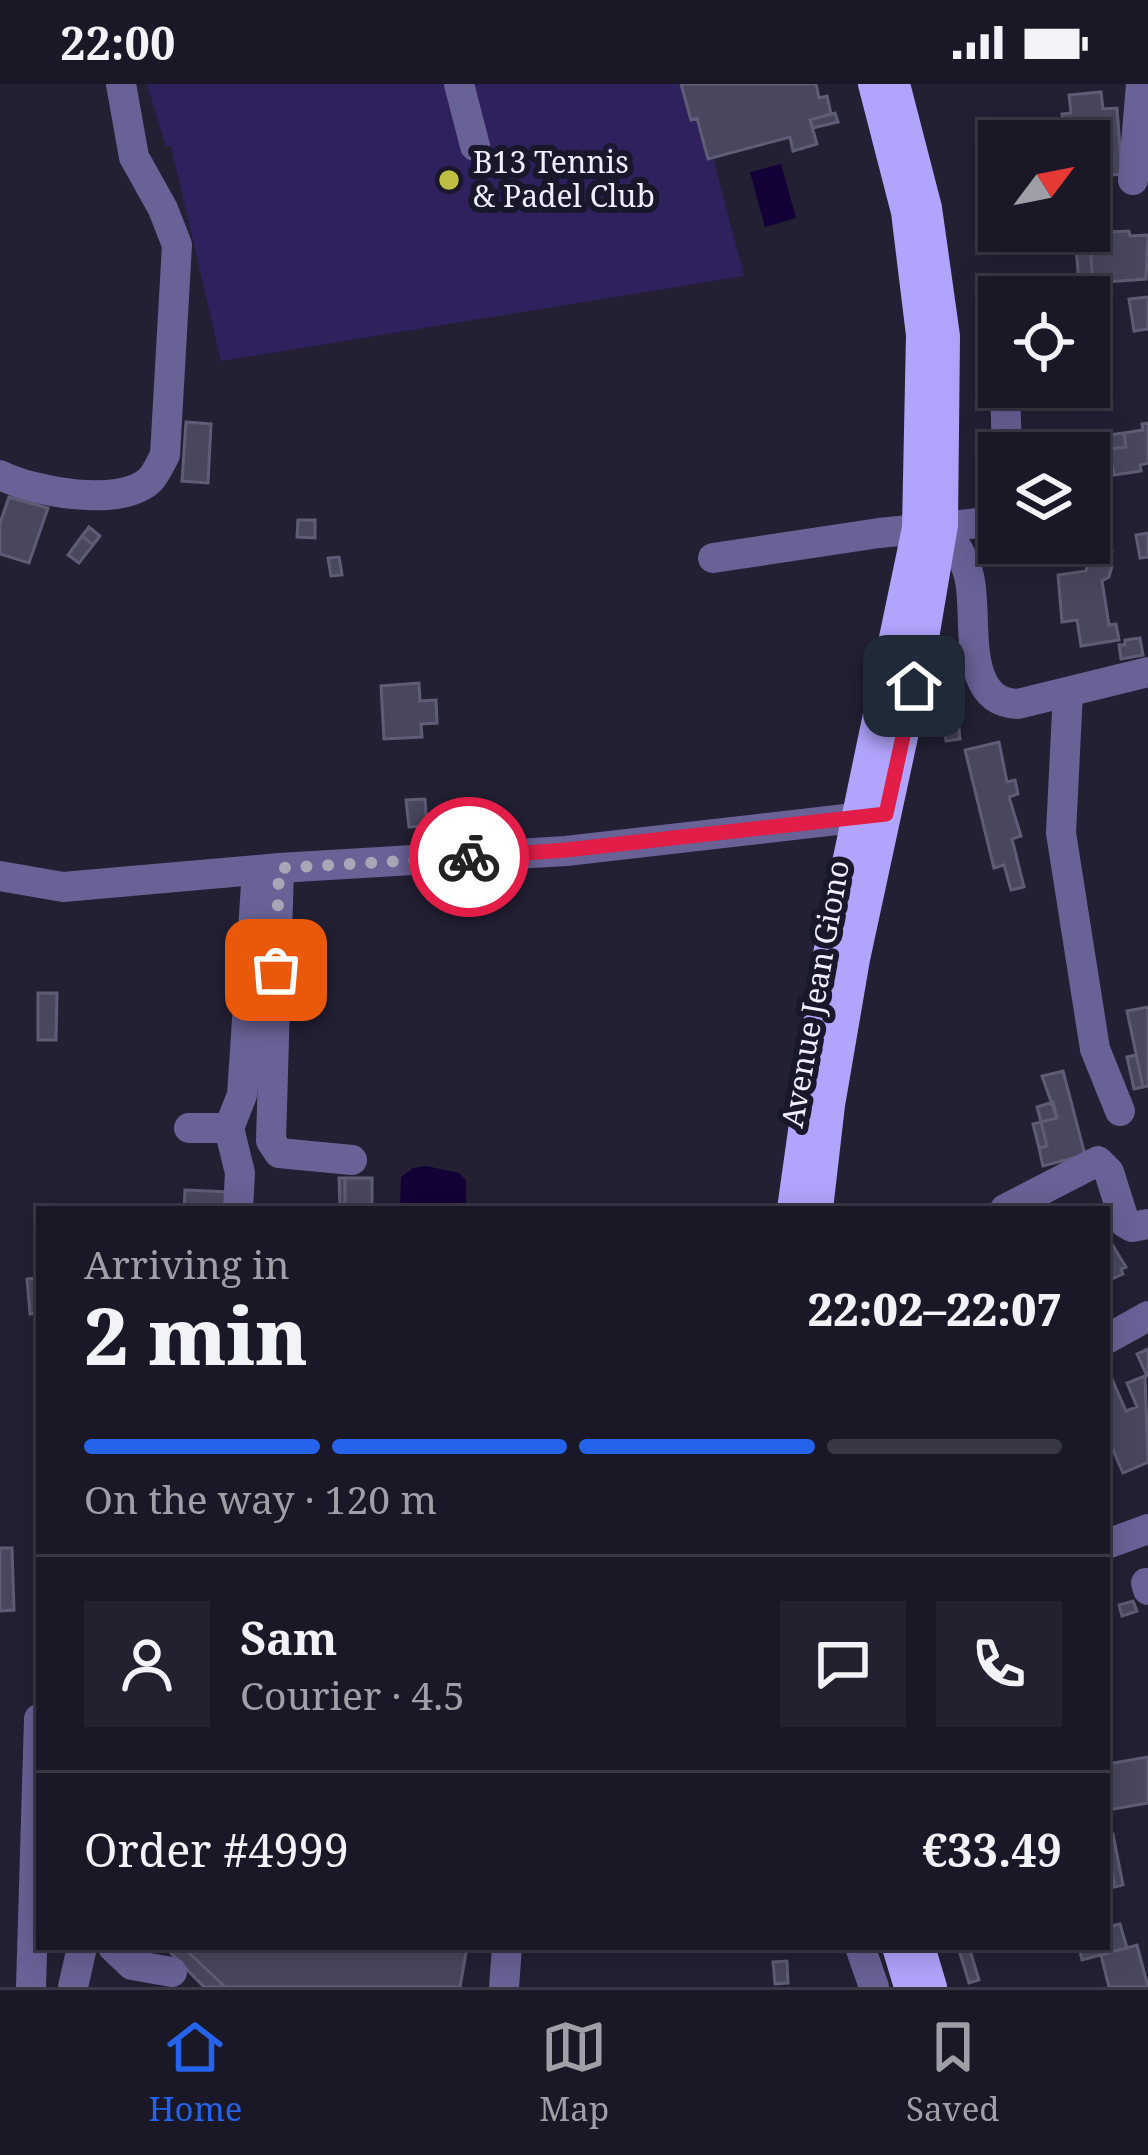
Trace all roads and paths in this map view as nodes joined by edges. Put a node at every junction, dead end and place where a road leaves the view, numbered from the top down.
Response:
1 (121, 84) edge
2 (459, 84) edge
3 (873, 84) edge
4 (895, 84) edge
5 (1142, 84) edge
6 (475, 146) dead end
7 (1133, 180) dead end
8 (0, 475) edge
9 (978, 523) edge
10 (930, 527) junction
11 (713, 558) dead end
12 (1148, 674) edge
13 (1068, 692) junction
14 (872, 816) junction
15 (268, 869) junction
16 (0, 876) edge
17 (1120, 1111) dead end
18 (189, 1128) dead end
19 (230, 1128) junction
20 (352, 1160) dead end
21 (238, 1206) edge
22 (792, 1206) edge
23 (818, 1206) edge
24 (1011, 1206) edge
25 (1148, 1223) edge
26 (1148, 1316) edge
27 (1110, 1337) edge
28 (1148, 1529) edge
29 (1110, 1543) edge
30 (36, 1820) edge
31 (81, 1950) edge
32 (115, 1950) edge
33 (507, 1950) edge
34 (861, 1950) edge
35 (897, 1950) edge
36 (921, 1950) edge
37 (172, 1972) dead end
38 (31, 1987) edge
39 (73, 1987) edge
40 (504, 1987) edge
41 (874, 1987) edge
42 (909, 1987) edge
43 (932, 1987) edge

1 - 8 street
2 - 6 street
3 - 10 main road, Avenue Jean Giono
4 - 10 main road, Avenue Jean Giono
5 - 7 street
9 - 10 street
10 - 11 street
10 - 13 street
10 - 14 main road, Avenue Jean Giono
12 - 13 street
13 - 17 street
14 - 15 street
14 - 22 main road, Avenue Jean Giono
14 - 23 main road, Avenue Jean Giono
15 - 16 street
15 - 19 street
15 - 20 street
18 - 19 street
19 - 21 street
24 - 25 street
26 - 27 street
28 - 29 street
30 - 38 street
31 - 39 street
32 - 37 street
33 - 40 street
34 - 41 street
35 - 42 main road
36 - 43 main road

